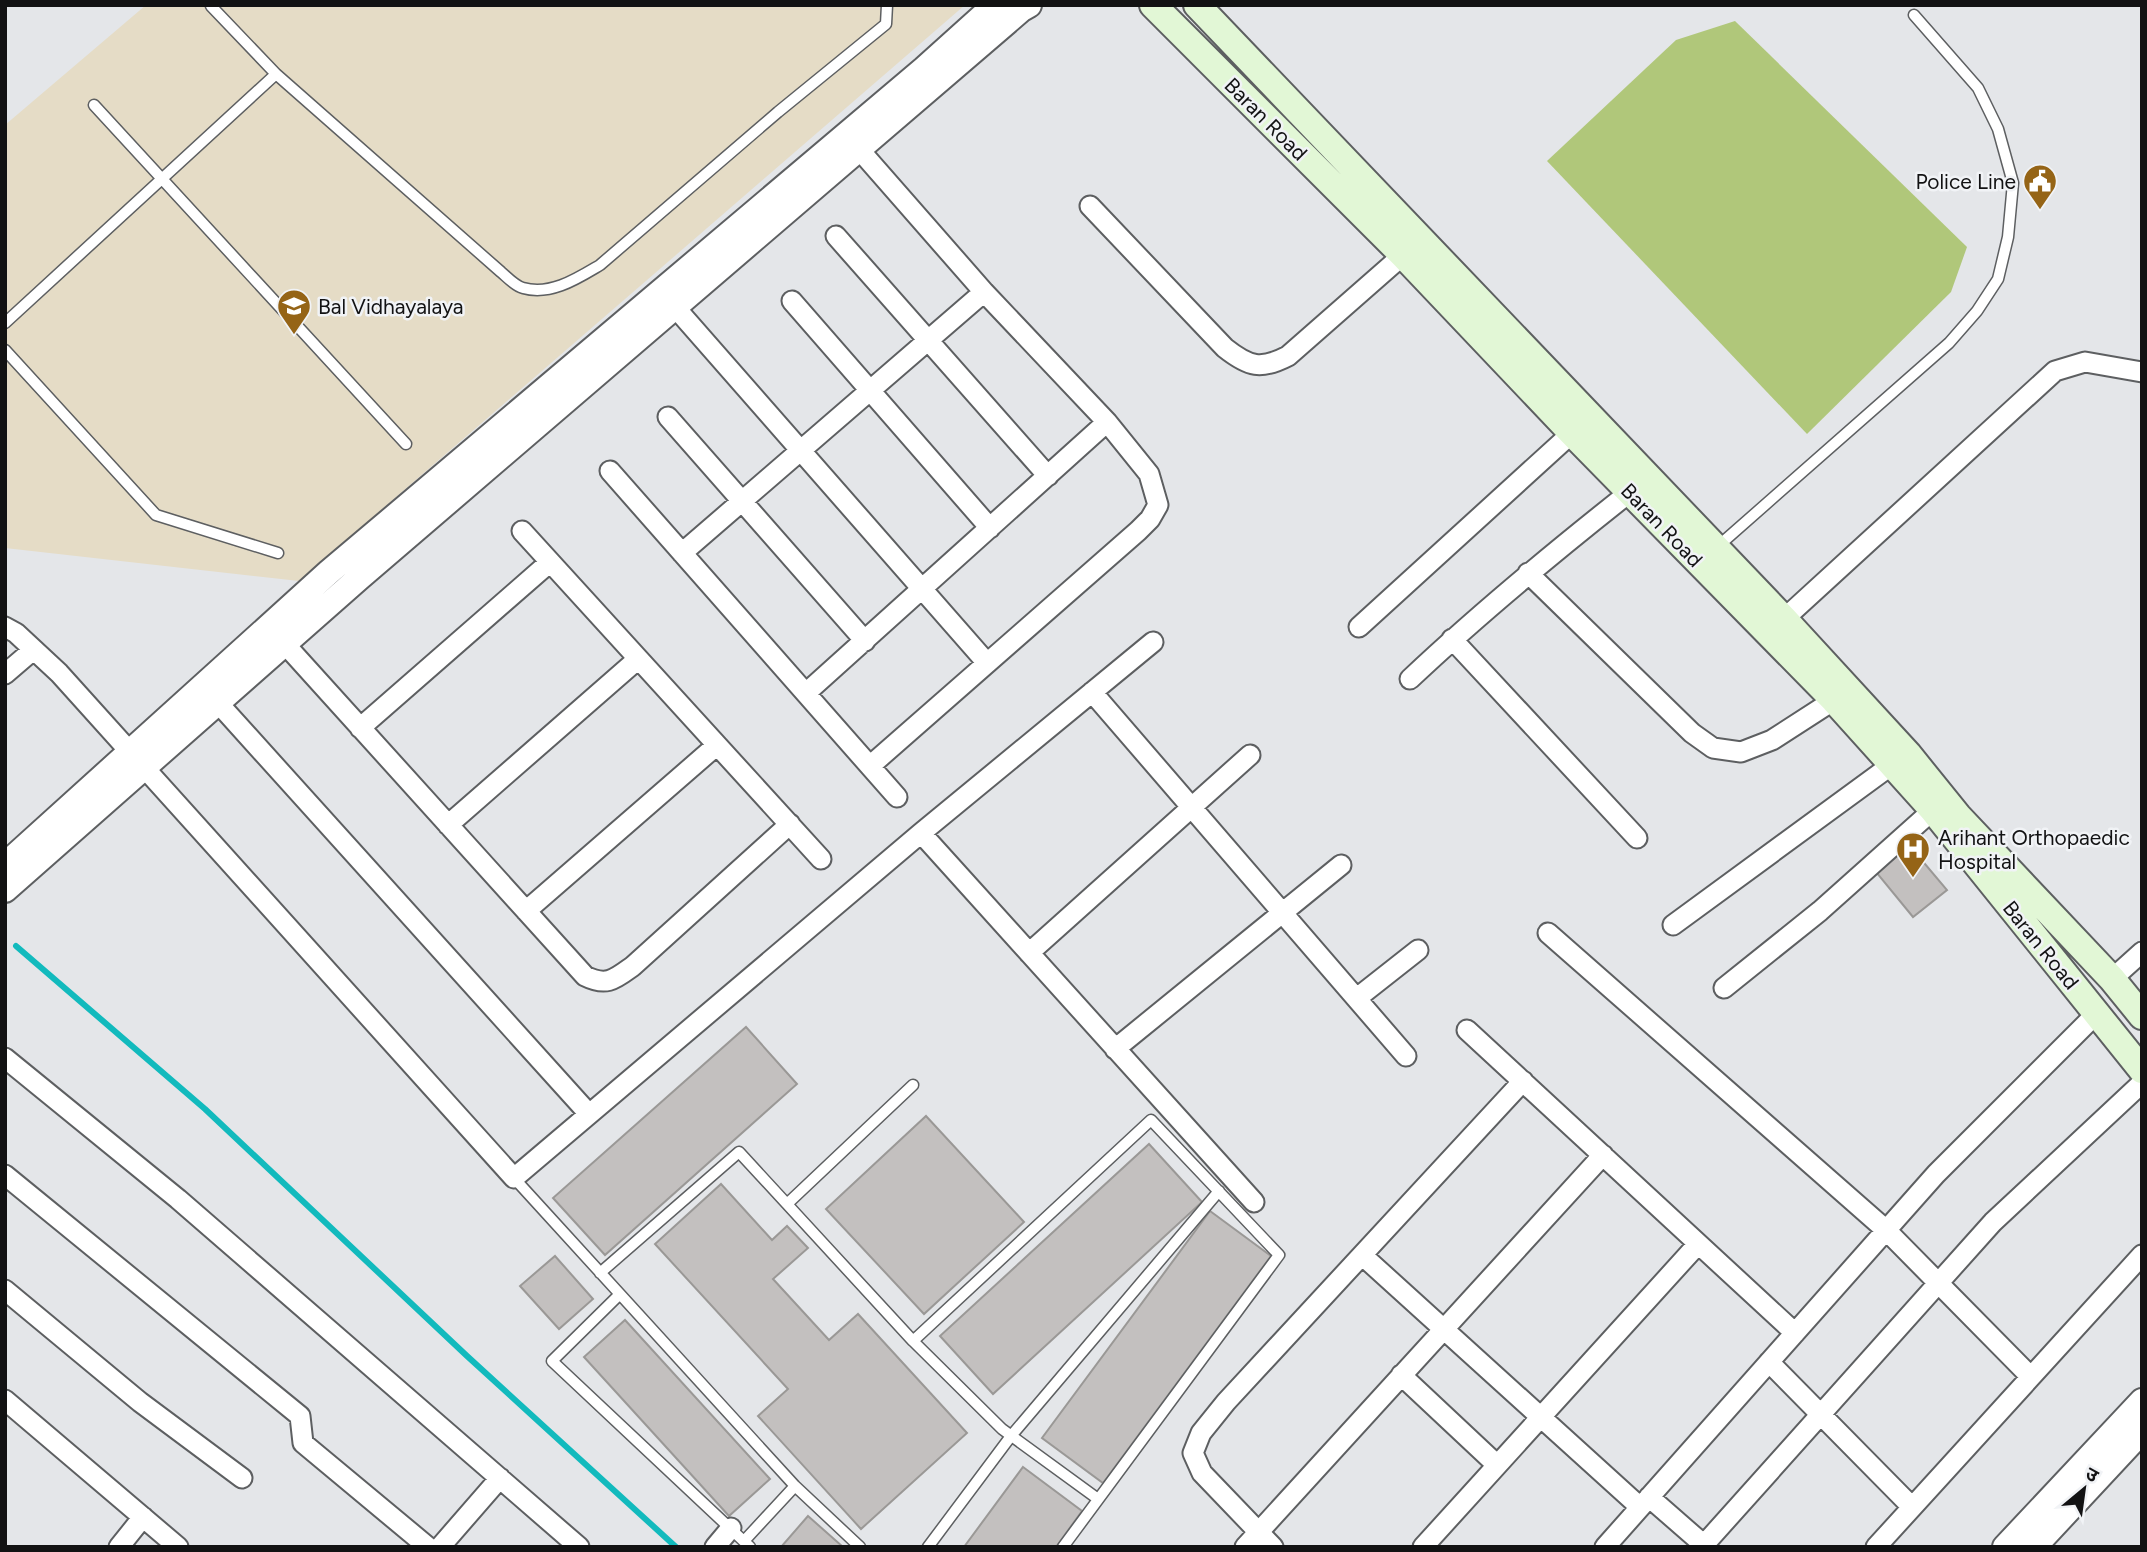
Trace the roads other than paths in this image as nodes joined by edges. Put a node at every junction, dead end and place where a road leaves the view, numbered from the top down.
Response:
1 (887, 5) edge
2 (995, 5) edge
3 (1029, 5) edge
4 (1153, 5) edge
5 (1197, 5) edge
6 (211, 6) edge
7 (1914, 15) dead end
8 (276, 74) junction
9 (94, 105) dead end
10 (853, 142) junction
11 (162, 178) junction
12 (1090, 206) dead end
13 (836, 236) dead end
14 (1403, 255) junction
15 (984, 292) junction
16 (668, 298) junction
17 (792, 301) dead end
18 (5, 323) edge
19 (929, 340) junction
20 (5, 350) edge
21 (2142, 372) edge
22 (870, 391) junction
23 (667, 417) dead end
24 (1107, 422) junction
25 (1572, 433) junction
26 (406, 444) dead end
27 (801, 451) junction
28 (610, 471) dead end
29 (1048, 476) junction
30 (1630, 492) junction
31 (742, 502) junction
32 (990, 528) junction
33 (522, 531) dead end
34 (1715, 548) junction
35 (278, 553) dead end
36 (682, 553) junction
37 (550, 562) junction
38 (1528, 573) junction
39 (922, 589) junction
40 (1784, 619) junction
41 (5, 626) edge
42 (1359, 627) dead end
43 (1452, 639) junction
44 (864, 641) junction
45 (1153, 642) dead end
46 (284, 643) junction
47 (33, 650) junction
48 (638, 659) junction
49 (987, 663) junction
50 (5, 674) edge
51 (1410, 679) dead end
52 (1092, 692) junction
53 (806, 693) junction
54 (211, 694) junction
55 (1834, 700) junction
56 (360, 728) junction
57 (717, 745) junction
58 (1250, 755) dead end
59 (138, 759) junction
60 (1900, 759) junction
61 (870, 766) junction
62 (897, 797) dead end
63 (1191, 807) junction
64 (1933, 810) junction
65 (790, 824) junction
66 (448, 825) junction
67 (921, 833) junction
68 (1637, 838) dead end
69 (821, 859) dead end
70 (5, 865) edge
71 (1341, 865) dead end
72 (5, 890) edge
73 (526, 911) junction
74 (1281, 911) junction
75 (1673, 925) dead end
76 (1548, 933) dead end
77 (1418, 950) dead end
78 (2142, 952) edge
79 (1029, 953) junction
80 (2112, 979) junction
81 (1724, 988) dead end
82 (1357, 998) junction
83 (2097, 1013) junction
84 (2142, 1016) edge
85 (1467, 1030) dead end
86 (1115, 1049) junction
87 (1406, 1056) dead end
88 (5, 1058) edge
89 (2142, 1070) edge
90 (1523, 1081) junction
91 (2142, 1083) edge
92 (914, 1084) dead end
93 (589, 1114) junction
94 (1603, 1155) junction
95 (5, 1175) edge
96 (514, 1178) junction
97 (1219, 1191) junction
98 (1254, 1202) dead end
99 (787, 1204) junction
100 (1886, 1230) junction
101 (1698, 1244) junction
102 (2142, 1255) edge
103 (1363, 1256) junction
104 (600, 1273) junction
105 (1939, 1282) junction
106 (5, 1290) edge
107 (619, 1295) junction
108 (1444, 1329) junction
109 (1795, 1333) junction
110 (913, 1341) junction
111 (1769, 1362) junction
112 (1401, 1375) junction
113 (2030, 1376) junction
114 (2142, 1401) edge
115 (7, 1406) edge
116 (1821, 1413) junction
117 (1541, 1417) junction
118 (2142, 1431) edge
119 (1011, 1436) junction
120 (1497, 1465) junction
121 (242, 1478) dead end
122 (500, 1478) junction
123 (795, 1486) junction
124 (1098, 1499) junction
125 (1645, 1502) junction
126 (1912, 1507) junction
127 (142, 1517) junction
128 (742, 1539) edge
129 (1251, 1540) edge
130 (2038, 1545) edge
131 (1703, 1546) edge
132 (119, 1547) edge
133 (178, 1547) edge
134 (428, 1547) edge
135 (440, 1547) edge
136 (579, 1547) edge
137 (715, 1547) edge
138 (860, 1547) edge
139 (928, 1547) edge
140 (1063, 1547) edge
141 (1273, 1547) edge
142 (1423, 1547) edge
143 (1605, 1547) edge
144 (1876, 1547) edge
145 (2005, 1547) edge

1 - 8 lane
2 - 10 street
3 - 10 street
4 - 14 main road, Baran Road
5 - 34 main road, Baran Road
6 - 8 lane
7 - 34 lane
8 - 11 lane
9 - 11 lane
10 - 15 street
10 - 16 street
11 - 18 lane
11 - 26 lane
12 - 14 street
13 - 19 street
14 - 25 main road, Baran Road
15 - 19 street
15 - 24 street
16 - 27 street
16 - 46 street
16 - 54 street
17 - 22 street
19 - 22 street
19 - 29 street
20 - 35 lane
21 - 40 street
22 - 27 street
22 - 32 street
23 - 31 street
24 - 29 street
24 - 49 street
25 - 30 main road, Baran Road
25 - 42 street
27 - 31 street
27 - 39 street
28 - 36 street
29 - 32 street
30 - 38 street
30 - 55 main road, Baran Road
31 - 36 street
31 - 44 street
32 - 39 street
33 - 37 street
34 - 40 main road, Baran Road
36 - 53 street
37 - 48 street
37 - 56 street
38 - 43 street
38 - 55 street
39 - 44 street
39 - 49 street
40 - 60 main road, Baran Road
41 - 47 street
43 - 51 street
43 - 68 street
44 - 53 street
45 - 52 street
46 - 54 street
46 - 56 street
47 - 50 street
47 - 59 street
48 - 57 street
48 - 66 street
49 - 61 street
52 - 63 street
52 - 67 street
53 - 61 street
54 - 59 street
54 - 93 street
55 - 60 main road, Baran Road
56 - 66 street
57 - 65 street
57 - 73 street
58 - 63 street
59 - 70 street
59 - 72 street
59 - 96 street
60 - 64 main road, Baran Road
60 - 75 street
60 - 80 main road, Baran Road
61 - 62 street
63 - 74 street
63 - 79 street
64 - 81 street
64 - 83 main road, Baran Road
65 - 69 street
65 - 73 street
66 - 73 street
67 - 79 street
67 - 93 street
71 - 74 street
74 - 82 street
74 - 86 street
76 - 100 street
77 - 82 street
78 - 80 street
79 - 86 street
80 - 84 main road, Baran Road
82 - 87 street
83 - 89 main road, Baran Road
83 - 100 street
85 - 90 street
86 - 98 street
88 - 122 street
90 - 94 street
90 - 103 street
91 - 105 street
92 - 99 lane
93 - 96 street
94 - 101 street
94 - 108 street
95 - 134 street
96 - 104 lane
97 - 110 lane
97 - 119 lane
97 - 124 lane
99 - 104 lane
99 - 110 lane
100 - 105 street
100 - 109 street
101 - 109 street
101 - 117 street
102 - 113 street
103 - 108 street
103 - 129 street
104 - 107 lane
105 - 113 street
105 - 116 street
106 - 121 street
107 - 123 lane
107 - 128 lane
108 - 112 street
108 - 117 street
109 - 111 street
110 - 119 lane
111 - 116 street
111 - 125 street
112 - 120 street
112 - 129 street
113 - 126 street
114 - 145 street
115 - 127 street
116 - 126 street
116 - 131 street
117 - 120 street
117 - 125 street
118 - 130 street
119 - 124 lane
119 - 139 lane
120 - 142 street
122 - 135 street
122 - 136 street
123 - 128 lane
123 - 138 lane
124 - 140 lane
125 - 131 street
125 - 143 street
126 - 144 street
127 - 132 street
127 - 133 street
128 - 137 street
129 - 141 street

